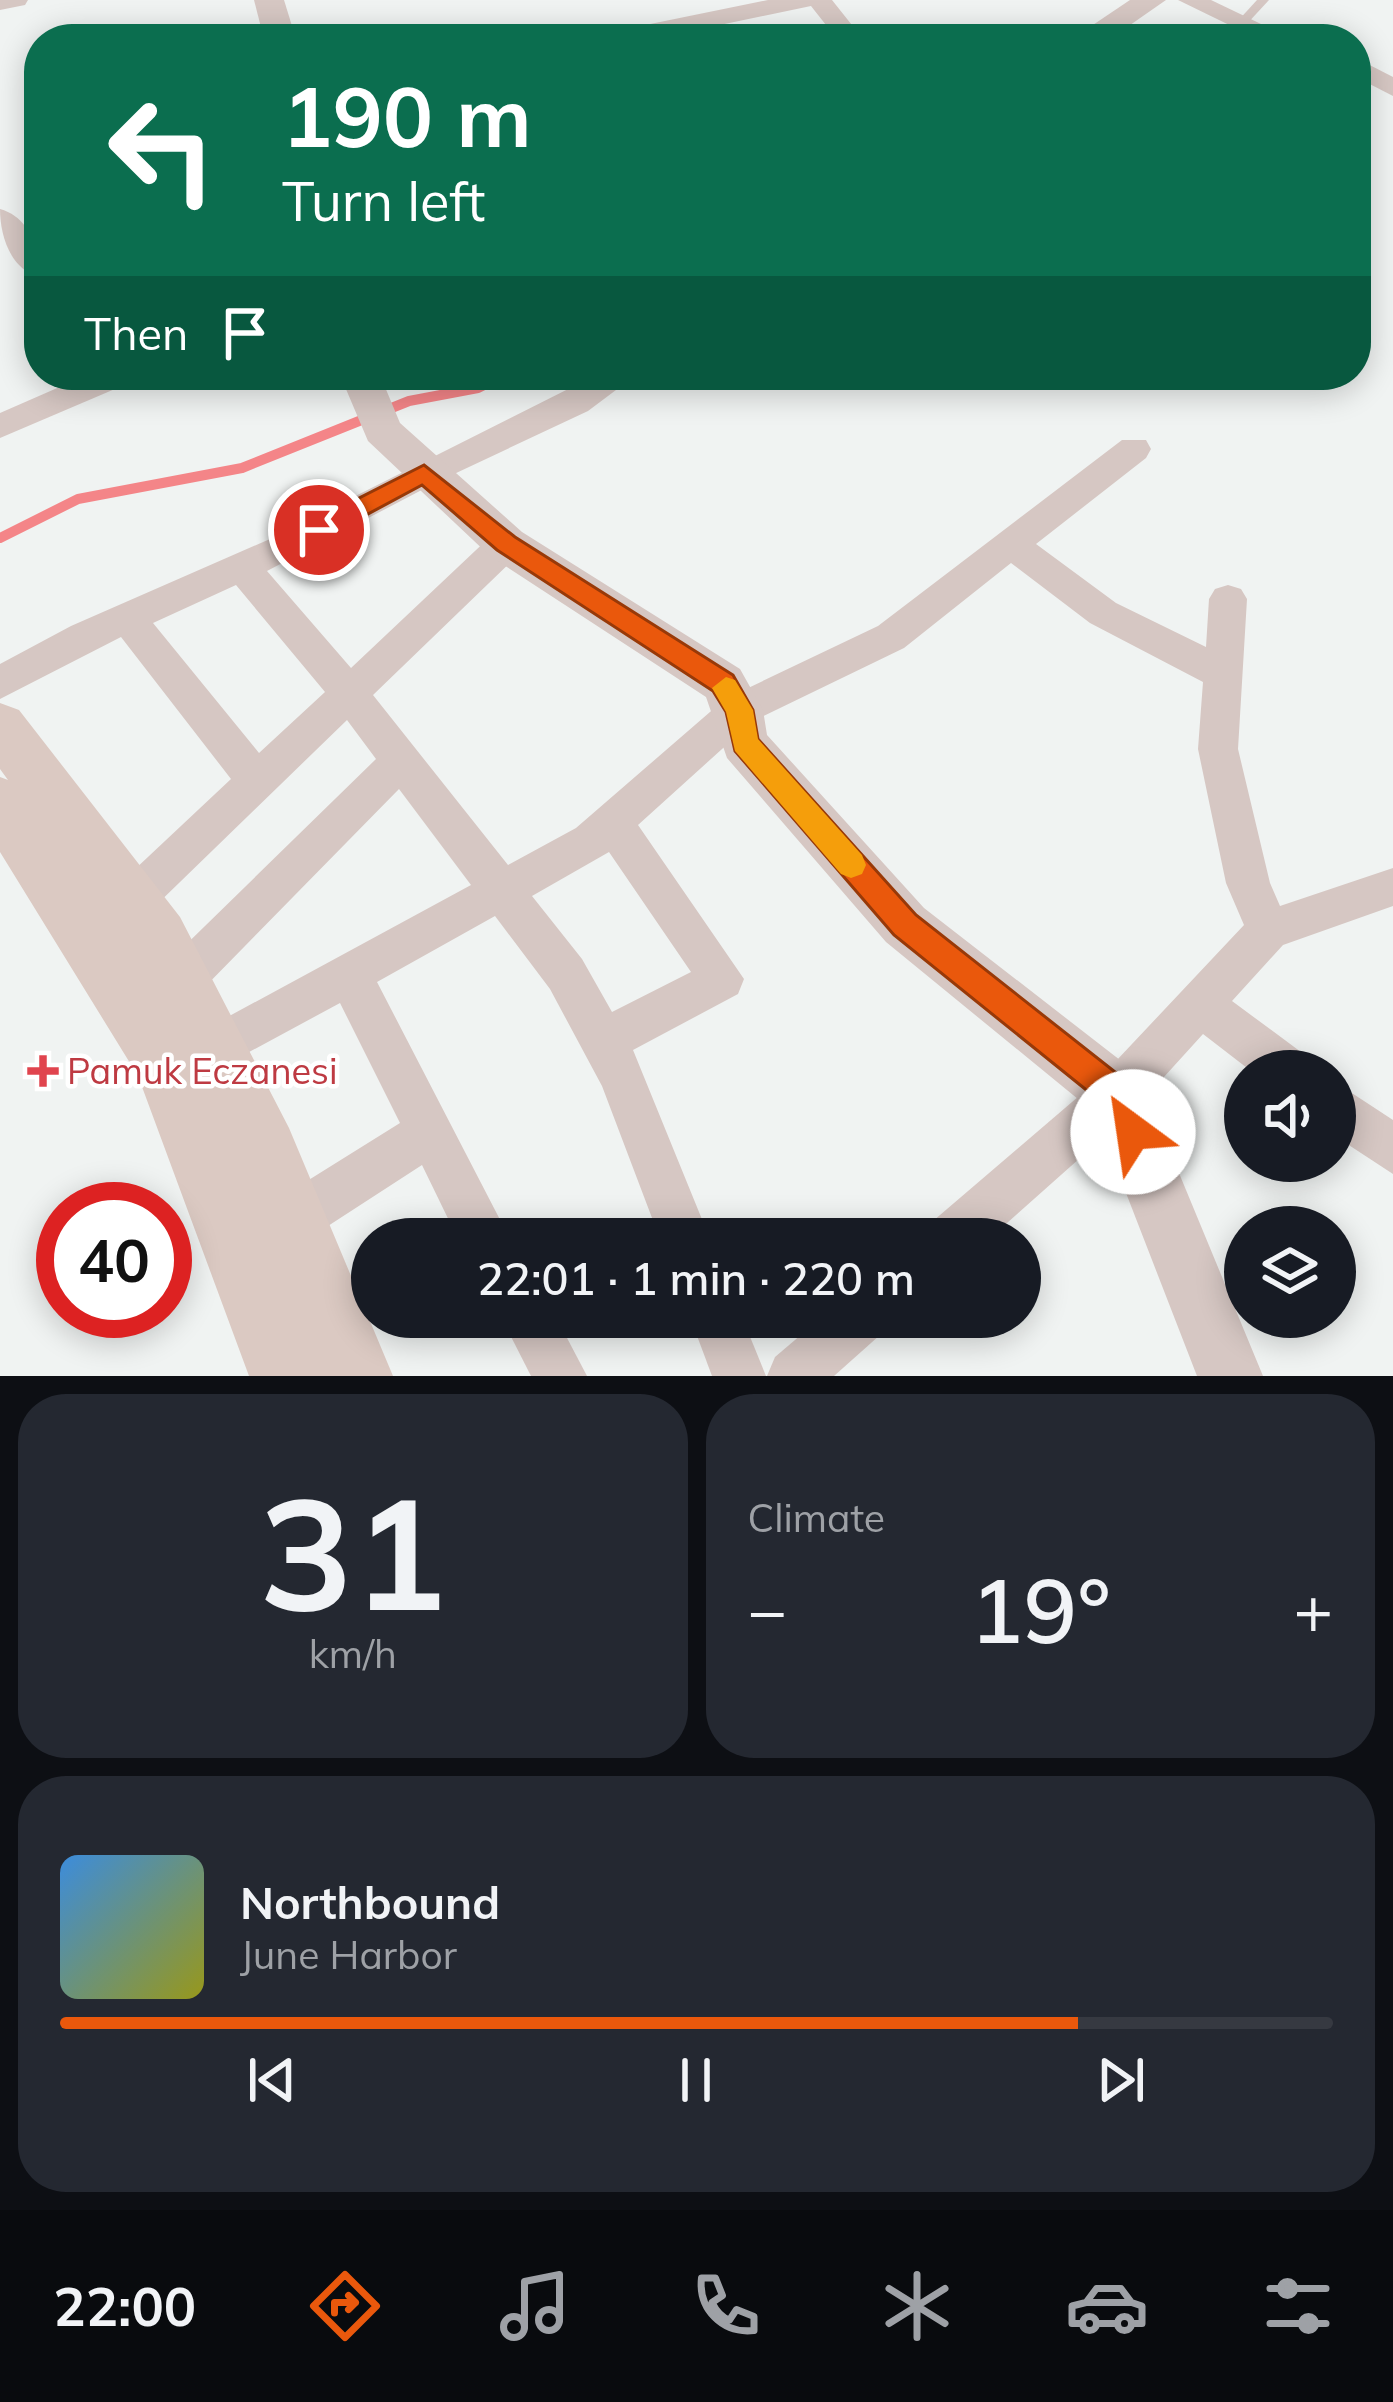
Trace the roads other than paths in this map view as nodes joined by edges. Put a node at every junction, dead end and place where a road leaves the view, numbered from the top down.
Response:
1 (16, 0) edge
2 (804, 0) edge
3 (819, 0) edge
4 (1151, 0) edge
5 (1190, 0) edge
6 (1263, 0) edge
7 (0, 3) edge
8 (693, 9) edge
9 (654, 24) edge
10 (838, 24) edge
11 (1112, 24) edge
12 (1221, 24) edge
13 (1239, 24) edge
14 (0, 218) edge
15 (24, 248) edge
16 (83, 390) edge
17 (596, 390) edge
18 (368, 392) edge
19 (0, 426) edge
20 (1134, 449) dead end
21 (424, 473) junction
22 (506, 544) junction
23 (1011, 544) junction
24 (242, 567) junction
25 (1228, 599) dead end
26 (128, 618) junction
27 (1223, 674) junction
28 (0, 683) edge
29 (349, 693) junction
30 (739, 710) junction
31 (0, 726) edge
32 (402, 760) junction
33 (257, 781) junction
34 (3, 812) edge
35 (612, 822) junction
36 (1393, 886) edge
37 (504, 889) junction
38 (131, 901) junction
39 (1268, 930) junction
40 (349, 974) junction
41 (180, 981) junction
42 (1200, 1004) junction
43 (603, 1041) junction
44 (214, 1049) junction
45 (1260, 1050) edge
46 (1117, 1094) junction
47 (1356, 1122) edge
48 (428, 1134) junction
49 (1393, 1150) edge
50 (474, 1218) edge
51 (676, 1218) edge
52 (975, 1218) edge
53 (293, 1219) junction
54 (539, 1338) edge
55 (724, 1338) edge
56 (838, 1338) edge
57 (286, 1376) edge
58 (356, 1376) edge
59 (560, 1376) edge
60 (739, 1376) edge
61 (794, 1376) edge
62 (1230, 1376) edge

1 - 7 street
2 - 8 street
3 - 10 street
4 - 11 street
5 - 12 street
6 - 13 lane
8 - 9 street
14 - 15 street
16 - 19 street
17 - 21 street
18 - 21 street
20 - 23 street
21 - 22 street
21 - 24 street
22 - 29 street
22 - 30 street
23 - 27 street
23 - 30 street
24 - 26 street
24 - 29 street
25 - 27 street
26 - 28 street
26 - 33 street
27 - 39 street
29 - 32 street
29 - 33 street
30 - 35 street
30 - 46 street
31 - 38 main road
32 - 37 street
32 - 41 street
33 - 38 street
34 - 57 main road
35 - 37 street
35 - 43 street
36 - 39 street
37 - 40 street
37 - 43 street
38 - 41 main road
39 - 42 street
40 - 44 street
40 - 48 street
41 - 44 main road
42 - 45 street
42 - 46 street
43 - 51 street
44 - 53 main road
46 - 52 street
46 - 62 street
47 - 49 street
48 - 50 street
48 - 53 street
53 - 58 main road
54 - 59 street
55 - 60 street
56 - 61 street

